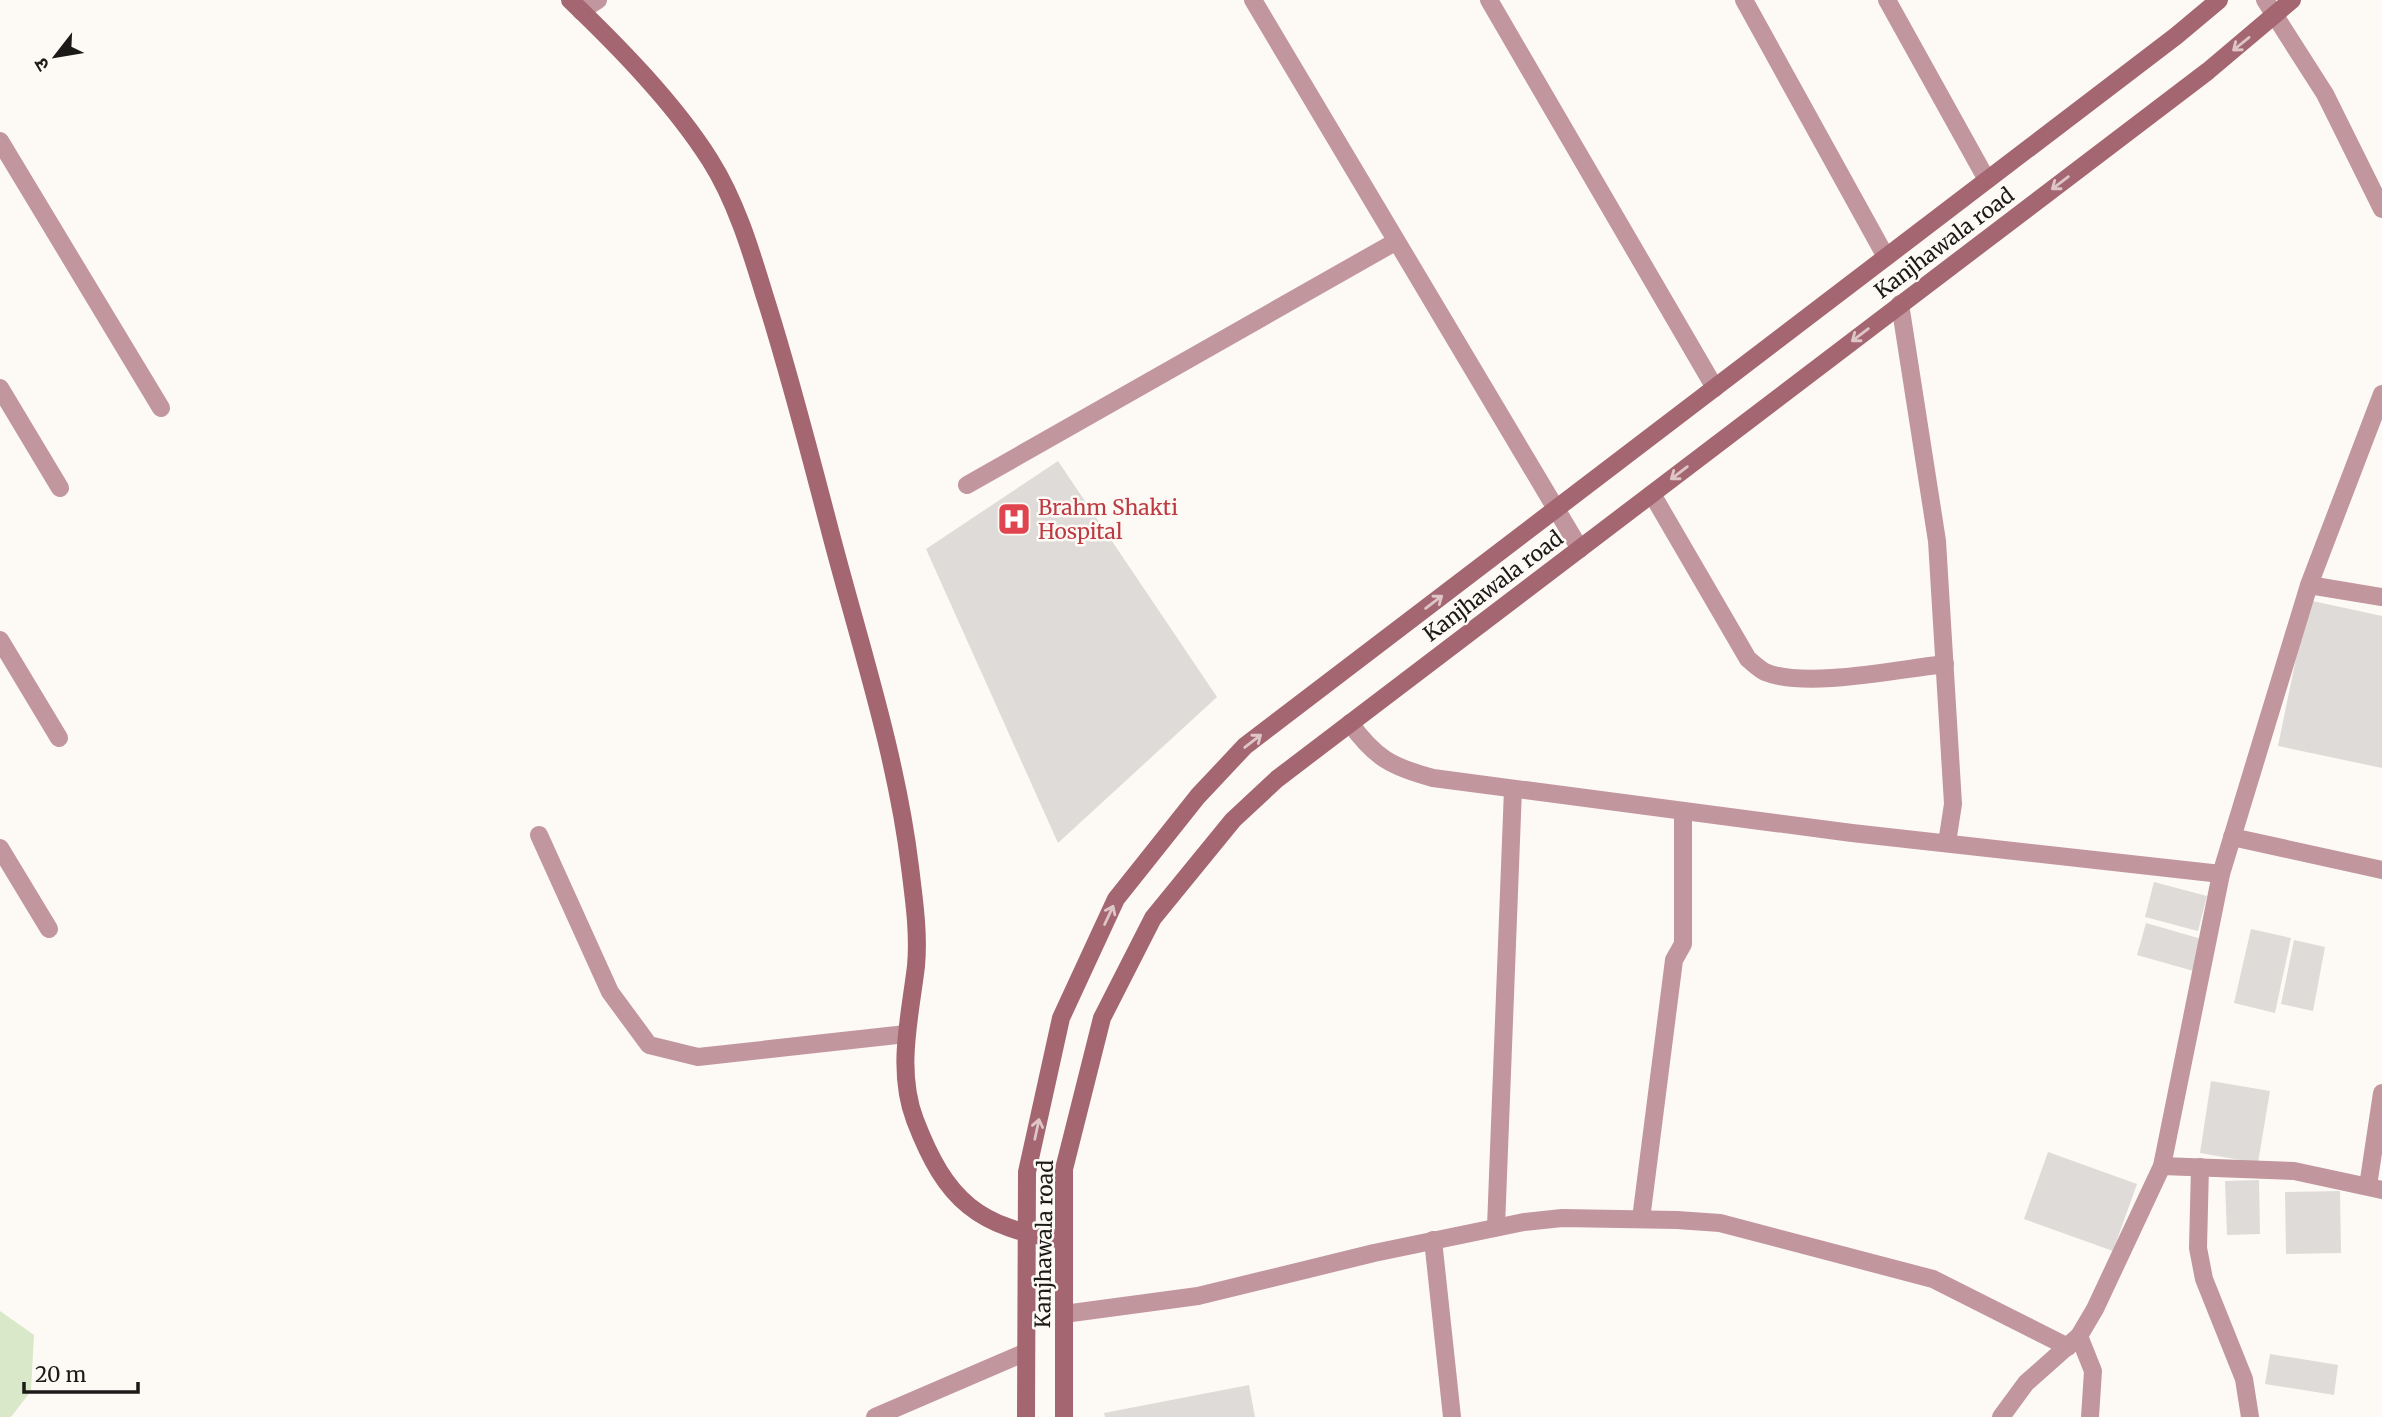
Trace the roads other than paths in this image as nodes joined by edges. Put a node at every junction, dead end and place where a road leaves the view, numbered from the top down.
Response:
1 (598, 0) edge
2 (1253, 0) edge
3 (1489, 0) edge
4 (1744, 0) edge
5 (1887, 0) edge
6 (2219, 0) edge
7 (2264, 0) edge
8 (2292, 0) edge
9 (575, 5) edge
10 (2276, 16) junction
11 (0, 141) edge
12 (1987, 180) junction
13 (2382, 209) edge
14 (1395, 242) junction
15 (1886, 257) junction
16 (1900, 304) junction
17 (0, 388) edge
18 (1715, 388) junction
19 (2382, 394) edge
20 (161, 408) dead end
21 (967, 485) dead end
22 (60, 488) dead end
23 (1652, 494) junction
24 (1556, 509) junction
25 (1580, 549) junction
26 (2309, 585) junction
27 (2382, 597) edge
28 (0, 640) edge
29 (1945, 664) junction
30 (1350, 723) junction
31 (59, 738) dead end
32 (1513, 789) junction
33 (1683, 811) junction
34 (539, 835) dead end
35 (2232, 837) junction
36 (1947, 843) junction
37 (0, 848) edge
38 (2382, 870) edge
39 (2221, 874) junction
40 (49, 929) dead end
41 (906, 1034) junction
42 (2382, 1093) edge
43 (2162, 1166) junction
44 (2200, 1167) junction
45 (2375, 1188) edge
46 (1641, 1219) junction
47 (1496, 1227) junction
48 (1027, 1235) junction
49 (1064, 1240) junction
50 (1433, 1240) junction
51 (1064, 1314) junction
52 (2074, 1341) junction
53 (1026, 1352) junction
54 (876, 1417) edge
55 (1026, 1417) edge
56 (1064, 1417) edge
57 (1452, 1417) edge
58 (2001, 1417) edge
59 (2090, 1417) edge
60 (2250, 1417) edge

1 - 9 street
2 - 14 street
3 - 18 street
4 - 15 street
5 - 12 street
6 - 12 main road, Kanjhawala road
7 - 10 street
8 - 10 main road, Kanjhawala road
9 - 41 main road
10 - 13 street
10 -> 16 main road, Kanjhawala road
11 - 20 street
12 - 15 main road, Kanjhawala road
14 - 21 street
14 - 24 street
15 - 18 main road, Kanjhawala road
16 -> 23 main road, Kanjhawala road
16 - 29 street
17 - 22 street
18 - 24 main road, Kanjhawala road
19 - 26 street
23 - 25 main road, Kanjhawala road
23 - 29 street
24 - 25 street
48 -> 24 main road, Kanjhawala road
25 - 30 main road, Kanjhawala road
26 - 27 street
26 - 35 street
28 - 31 street
29 - 36 street
30 - 32 street
30 - 49 main road, Kanjhawala road
32 - 33 street
32 - 47 street
33 - 36 street
33 - 46 street
34 - 41 street
35 - 38 street
35 - 39 street
36 - 39 street
37 - 40 street
39 - 43 street
41 - 48 main road
42 - 45 street
43 - 44 street
43 - 52 street
44 - 45 street
44 - 60 street
46 - 47 street
46 - 52 street
47 - 50 street
48 - 49 main road
48 - 53 main road, Kanjhawala road
49 - 51 main road, Kanjhawala road
50 - 51 street
50 - 57 street
51 - 56 main road, Kanjhawala road
52 - 58 street
52 - 59 street
53 - 54 street
53 - 55 main road, Kanjhawala road

